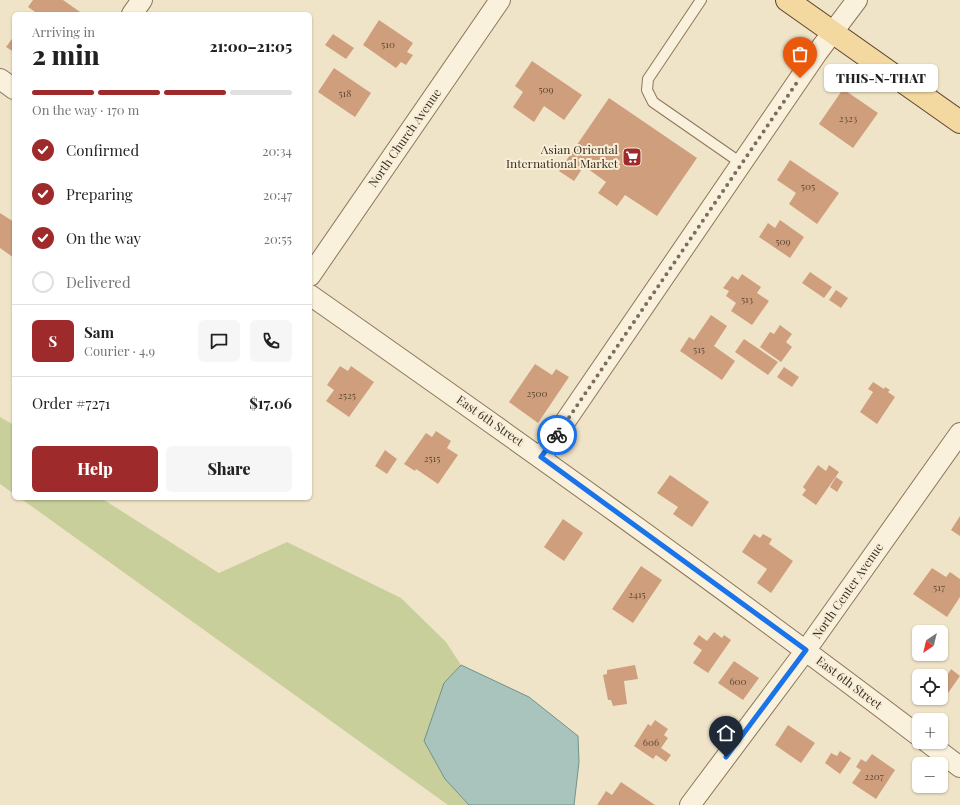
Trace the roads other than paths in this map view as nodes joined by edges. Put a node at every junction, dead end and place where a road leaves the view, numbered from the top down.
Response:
1 (142, 0) edge
2 (500, 0) edge
3 (702, 0) edge
4 (788, 0) edge
5 (857, 0) edge
6 (133, 12) edge
7 (834, 32) junction
8 (0, 79) edge
9 (12, 88) edge
10 (960, 122) edge
11 (742, 164) junction
12 (312, 273) edge
13 (312, 296) edge
14 (960, 433) edge
15 (541, 457) junction
16 (806, 650) junction
17 (912, 731) edge
18 (936, 749) edge
19 (960, 767) edge
20 (690, 805) edge

1 - 6 street
2 - 12 street, North Church Avenue
3 - 11 lane
4 - 7 main road
5 - 7 street
7 - 10 main road
7 - 11 street
8 - 9 street
11 - 15 street
13 - 15 street, East 6th Street
14 - 16 street, North Center Avenue
15 - 16 street, East 6th Street
16 - 17 street, East 6th Street
16 - 20 street, North Center Avenue
18 - 19 street

